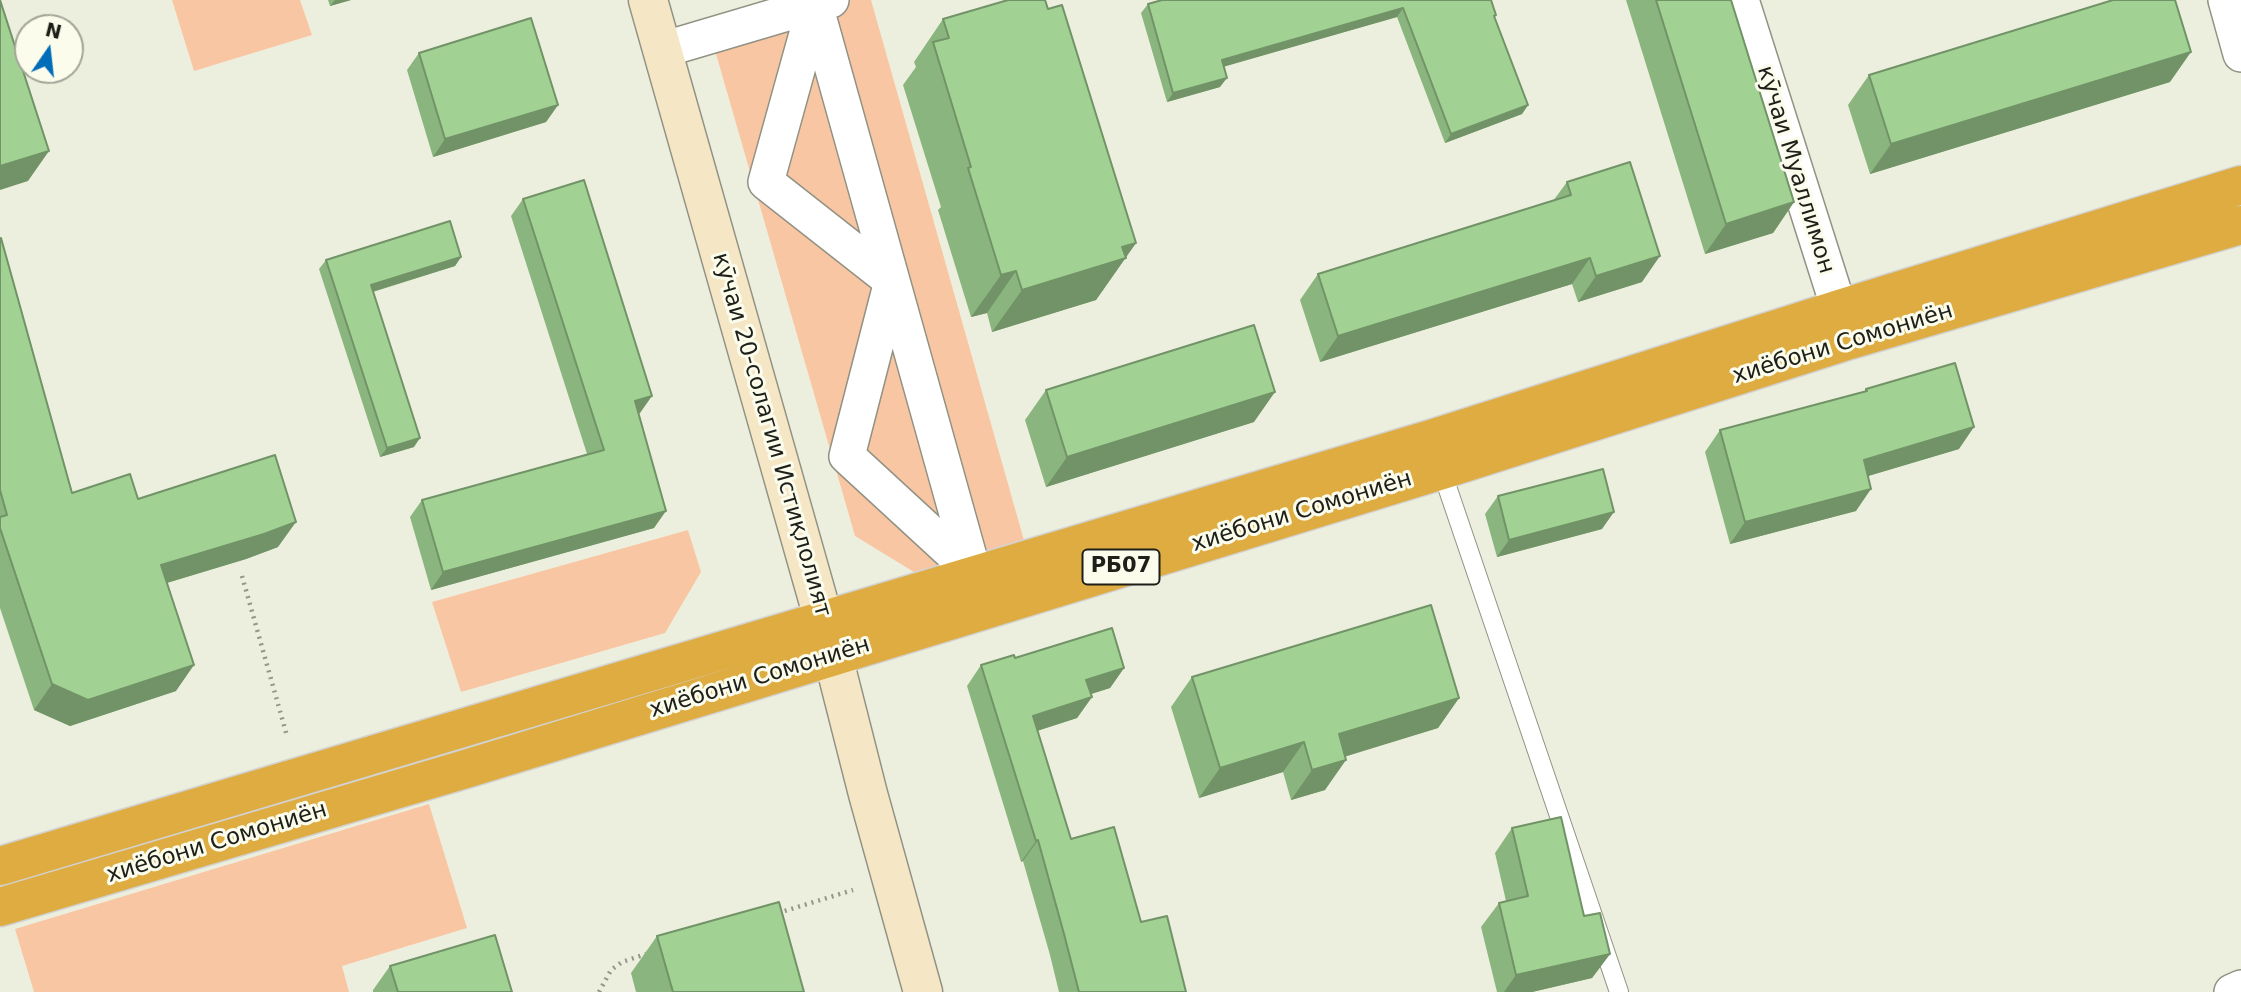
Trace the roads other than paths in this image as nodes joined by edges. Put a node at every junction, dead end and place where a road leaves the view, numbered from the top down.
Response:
1 (648, 0) edge
2 (1741, 0) edge
3 (2227, 0) edge
4 (823, 2) edge
5 (662, 50) junction
6 (2241, 54) edge
7 (2241, 185) edge
8 (2241, 225) edge
9 (892, 281) junction
10 (1844, 325) junction
11 (1437, 454) junction
12 (978, 585) junction
13 (829, 638) junction
14 (0, 866) edge
15 (0, 907) edge
16 (2241, 988) edge
17 (923, 992) edge
18 (1619, 992) edge
19 (2232, 992) edge

1 - 5 street, кӯчаи 20-солагии Истиқлолият
2 - 10 street, кӯчаи Муаллимон
3 - 6 street
4 - 5 street
4 - 9 street
4 - 9 street
5 - 13 street, кӯчаи 20-солагии Истиқлолият
7 - 10 highway, хиёбони Сомониён / РБ07
8 - 10 highway, хиёбони Сомониён / РБ07
9 - 12 street
9 - 12 street
10 - 11 highway, хиёбони Сомониён / РБ07
11 - 12 highway, хиёбони Сомониён / РБ07
11 - 18 lane
12 - 13 highway, хиёбони Сомониён / РБ07
13 - 14 highway, хиёбони Сомониён / РБ07
13 - 15 highway, хиёбони Сомониён / РБ07
13 - 17 street, кӯчаи 20-солагии Истиқлолият
16 - 19 street

